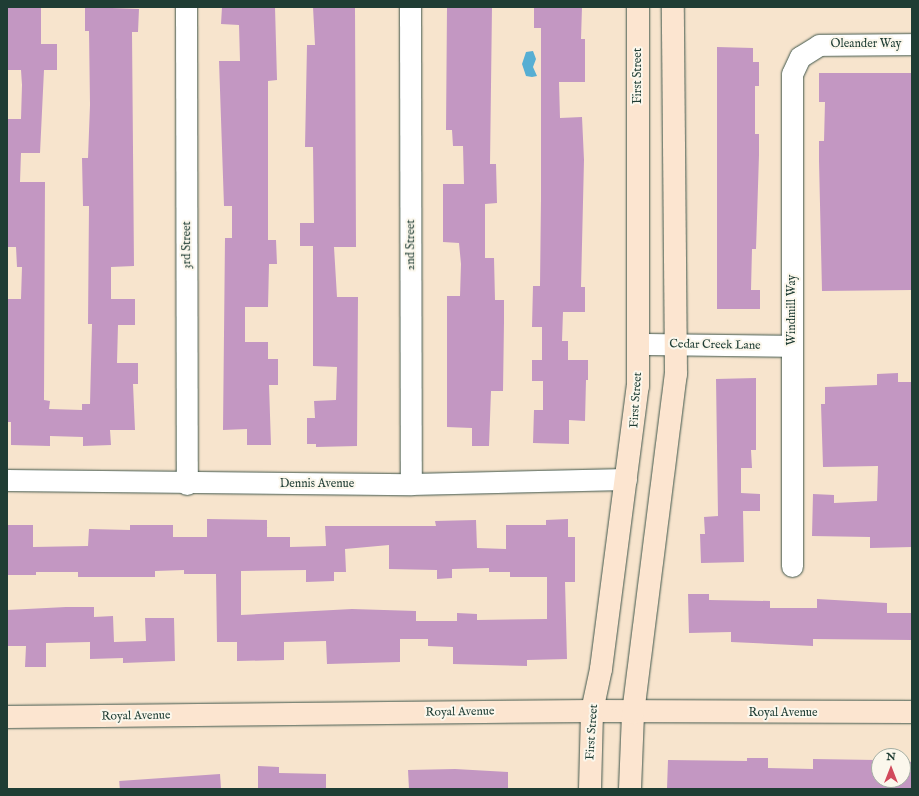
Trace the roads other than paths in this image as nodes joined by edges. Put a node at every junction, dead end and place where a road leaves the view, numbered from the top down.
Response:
1 (186, 7) edge
2 (410, 7) edge
3 (638, 7) edge
4 (673, 7) edge
5 (912, 44) edge
6 (800, 57) joint
7 (638, 344) junction
8 (676, 345) junction
9 (792, 346) junction
10 (626, 479) junction
11 (7, 480) edge
12 (187, 484) junction
13 (411, 484) junction
14 (792, 566) dead end
15 (592, 710) junction
16 (912, 712) edge
17 (633, 713) junction
18 (7, 717) edge
19 (590, 789) edge
20 (630, 789) edge

1 - 12 street, 3rd Street
2 - 13 street, 2nd Street
3 - 7 main road, First Street
4 - 8 main road
5 - 6 street, Oleander Way
6 - 9 street, Windmill Way
7 - 8 street, Cedar Creek Lane
7 - 10 main road, First Street
8 - 9 street, Cedar Creek Lane
8 - 17 main road
9 - 14 street, Windmill Way
10 - 13 street, Dennis Avenue
10 - 15 main road, First Street
11 - 12 street, Dennis Avenue
12 - 13 street, Dennis Avenue
15 - 17 main road, Royal Avenue
15 - 18 main road, Royal Avenue
15 - 19 main road, First Street
16 - 17 main road, Royal Avenue
17 - 20 main road

